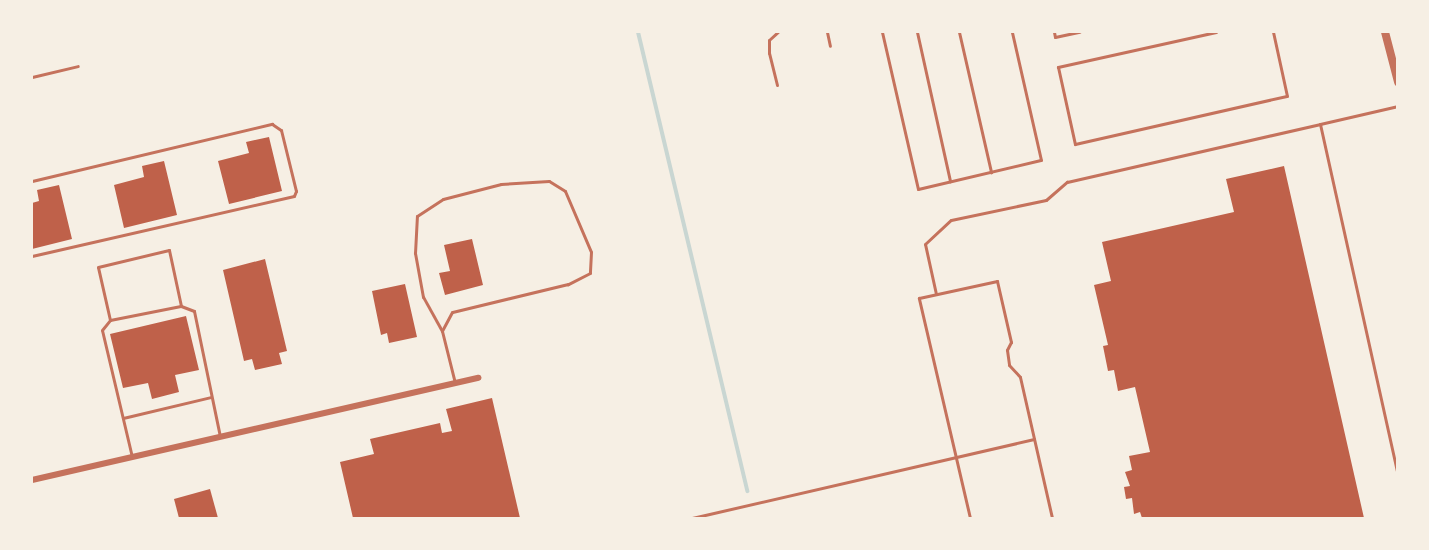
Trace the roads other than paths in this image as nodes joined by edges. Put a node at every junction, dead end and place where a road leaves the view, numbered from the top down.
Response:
1 (778, 32) edge
2 (827, 32) edge
3 (882, 32) edge
4 (917, 32) edge
5 (959, 32) edge
6 (1012, 32) edge
7 (1054, 32) edge
8 (1079, 32) edge
9 (1216, 32) edge
10 (1273, 32) edge
11 (1385, 32) edge
12 (830, 46) dead end
13 (78, 66) dead end
14 (32, 77) edge
15 (1398, 82) edge
16 (777, 85) dead end
17 (1398, 106) edge
18 (1320, 124) junction
19 (991, 172) junction
20 (32, 181) edge
21 (950, 182) junction
22 (32, 256) edge
23 (936, 294) junction
24 (181, 306) junction
25 (110, 320) junction
26 (442, 331) junction
27 (479, 378) dead end
28 (455, 383) junction
29 (211, 397) junction
30 (123, 418) junction
31 (220, 436) junction
32 (1034, 439) junction
33 (956, 456) junction
34 (132, 457) junction
35 (1398, 475) edge
36 (32, 480) edge
37 (692, 519) edge
38 (970, 519) edge
39 (1052, 519) edge

1 - 16 lane
2 - 12 lane
3 - 21 lane
4 - 21 lane
5 - 19 lane
6 - 19 lane
7 - 8 lane
9 - 10 lane
11 - 15 street
13 - 14 lane
17 - 18 lane
18 - 23 lane
18 - 35 lane
19 - 21 lane
20 - 22 lane
23 - 32 lane
23 - 33 lane
24 - 25 lane
24 - 25 lane
24 - 29 lane
25 - 30 lane
26 - 26 lane
26 - 28 lane
27 - 28 street
28 - 31 street
29 - 30 lane
29 - 31 lane
30 - 34 lane
31 - 34 street
32 - 33 lane
32 - 39 lane
33 - 37 lane
33 - 38 lane
34 - 36 street

